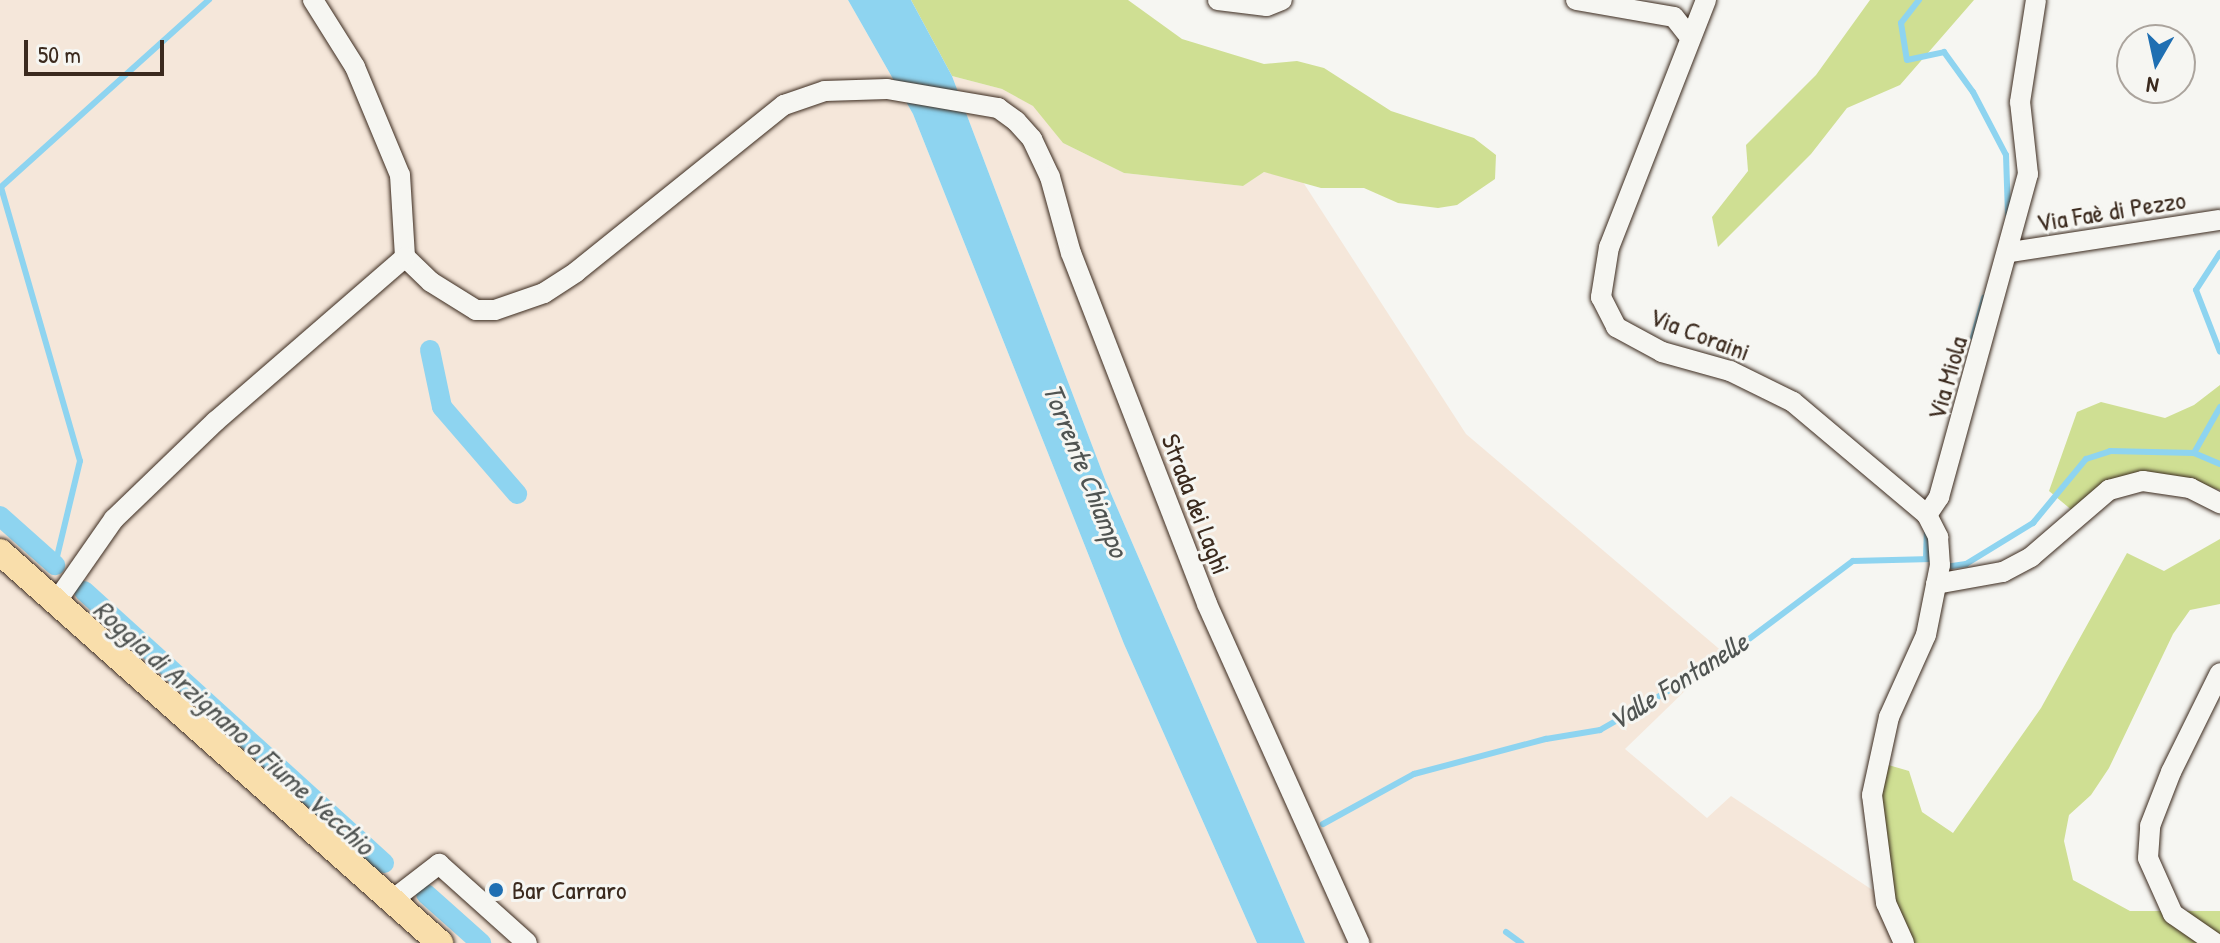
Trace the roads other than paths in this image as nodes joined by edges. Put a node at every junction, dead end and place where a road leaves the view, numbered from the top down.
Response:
1 (313, 0) edge
2 (1218, 0) edge
3 (1282, 0) edge
4 (1576, 0) edge
5 (1706, 0) edge
6 (2036, 0) edge
7 (1689, 36) junction
8 (2220, 220) edge
9 (2010, 252) junction
10 (405, 257) junction
11 (2220, 503) edge
12 (1927, 515) junction
13 (0, 552) edge
14 (1936, 584) junction
15 (56, 602) junction
16 (2220, 673) edge
17 (391, 901) junction
18 (440, 943) edge
19 (527, 943) edge
20 (1359, 943) edge
21 (1904, 943) edge
22 (2215, 943) edge

1 - 10 street
2 - 3 street
4 - 7 street
5 - 7 street, Via Coraini
6 - 9 street, Via Miola
7 - 12 street, Via Coraini
8 - 9 street, Via Faè di Pezzo
9 - 12 street, Via Miola
10 - 15 street
10 - 20 street, Strada dei Laghi
11 - 14 street
12 - 14 street
13 - 15 main road
14 - 21 street
15 - 17 main road
16 - 22 street
17 - 18 main road
17 - 19 street

